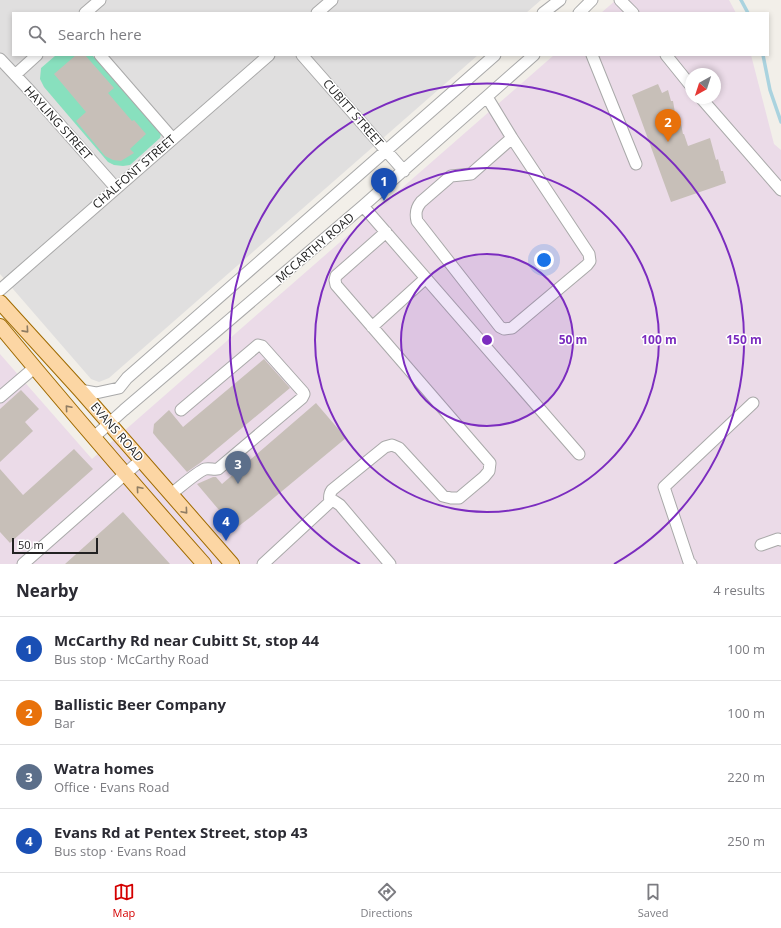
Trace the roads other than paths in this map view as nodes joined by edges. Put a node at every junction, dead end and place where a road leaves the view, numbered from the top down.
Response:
1 (100, 0) edge
2 (332, 0) edge
3 (560, 0) edge
4 (592, 0) edge
5 (620, 0) edge
6 (86, 12) edge
7 (318, 12) edge
8 (544, 12) edge
9 (580, 12) edge
10 (632, 12) edge
11 (36, 56) edge
12 (101, 56) edge
13 (268, 56) edge
14 (303, 56) edge
15 (494, 56) edge
16 (533, 56) edge
17 (592, 56) edge
18 (667, 56) edge
19 (0, 59) edge
20 (15, 75) junction
21 (685, 79) edge
22 (487, 97) junction
23 (706, 104) edge
24 (512, 138) junction
25 (173, 139) junction
26 (386, 151) junction
27 (636, 164) dead end
28 (404, 171) junction
29 (116, 188) junction
30 (781, 190) edge
31 (363, 206) junction
32 (386, 232) junction
33 (426, 278) junction
34 (0, 290) edge
35 (0, 302) edge
36 (0, 326) edge
37 (372, 327) junction
38 (34, 368) junction
39 (80, 390) junction
40 (0, 396) edge
41 (753, 403) dead end
42 (181, 410) dead end
43 (110, 423) junction
44 (94, 437) junction
45 (579, 454) dead end
46 (141, 460) junction
47 (125, 474) junction
48 (171, 494) junction
49 (330, 502) junction
50 (781, 540) edge
51 (761, 545) dead end
52 (269, 562) edge
53 (23, 564) edge
54 (204, 564) edge
55 (232, 564) edge
56 (390, 564) edge
57 (691, 564) edge

1 - 6 street
2 - 7 street
3 - 8 street
4 - 9 street
5 - 10 street
11 - 20 street
12 - 25 street
13 - 25 street, CHALFONT STREET
14 - 26 street, CUBITT STREET
15 - 26 street
16 - 22 street, MCCARTHY ROAD
17 - 27 street
18 - 21 street
19 - 20 street, HAYLING STREET
20 - 29 street, HAYLING STREET
22 - 24 street
22 - 28 street, MCCARTHY ROAD
23 - 30 street
24 - 24 street
25 - 29 street, CHALFONT STREET
26 - 28 street, CUBITT STREET
26 - 39 street
28 - 31 street, MCCARTHY ROAD
29 - 34 street, CHALFONT STREET
31 - 32 street
31 - 43 street, MCCARTHY ROAD
32 - 33 street
32 - 37 street
33 - 37 street
33 - 45 street
35 -> 39 main road, EVANS ROAD
36 - 38 main road, EVANS ROAD
37 - 49 street
38 - 40 street
44 -> 38 main road, EVANS ROAD
39 - 43 main road, EVANS ROAD
41 - 57 street
42 - 48 street
43 - 44 street, MCCARTHY ROAD
43 - 46 main road, EVANS ROAD
44 - 47 main road, EVANS ROAD
46 - 47 street
46 - 48 main road, EVANS ROAD
47 - 53 street
54 -> 47 main road, EVANS ROAD
48 -> 55 main road, EVANS ROAD
49 - 52 street
49 - 56 street
50 - 51 street

